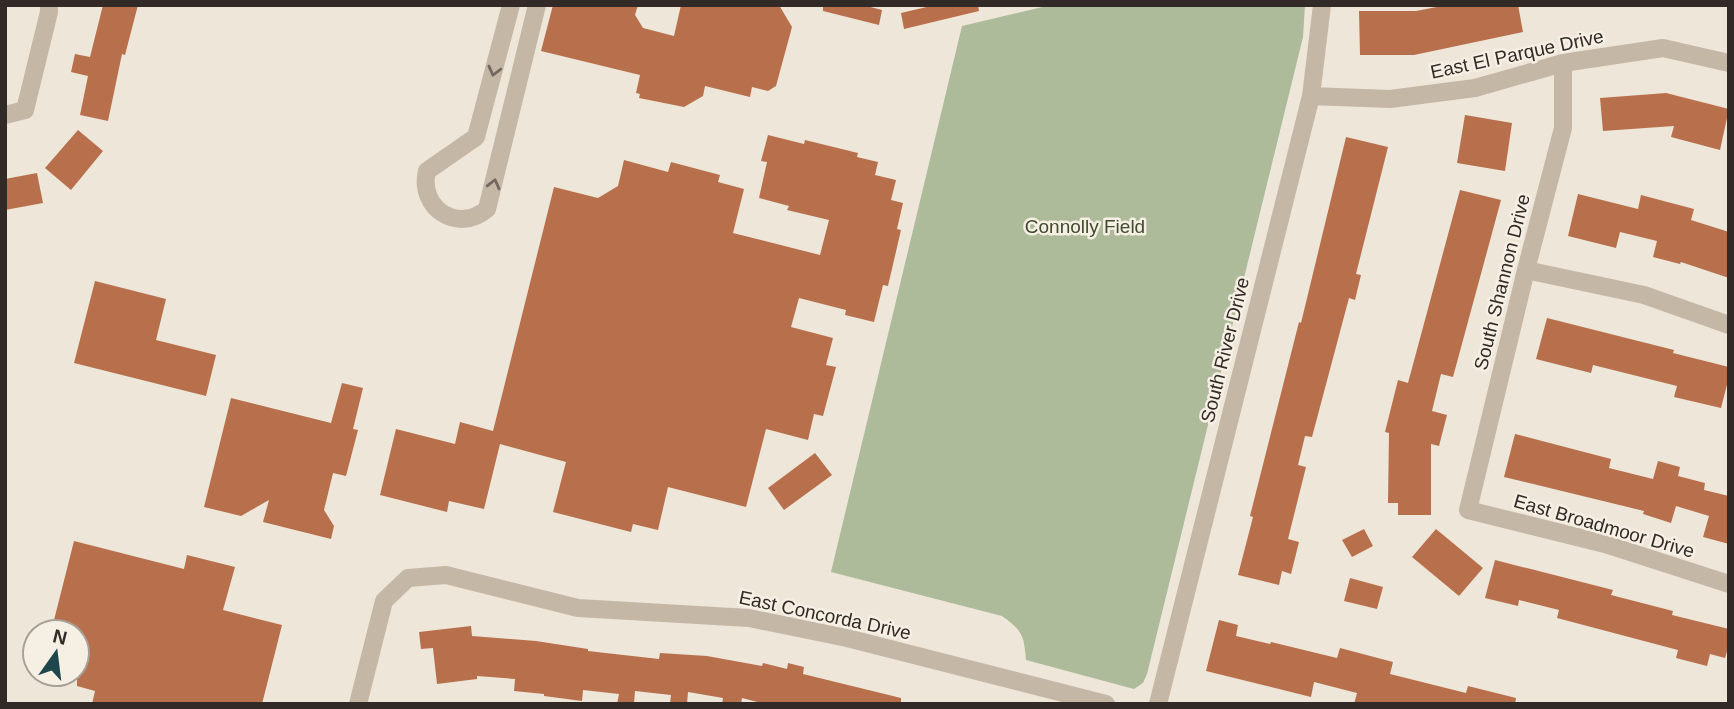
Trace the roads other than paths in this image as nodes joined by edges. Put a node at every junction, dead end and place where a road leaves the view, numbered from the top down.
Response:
1 (49, 5) edge
2 (511, 5) edge
3 (537, 5) edge
4 (1322, 5) edge
5 (1563, 63) junction
6 (1729, 63) edge
7 (1311, 96) junction
8 (5, 116) edge
9 (1526, 270) junction
10 (1729, 324) edge
11 (1468, 510) joint
12 (1729, 584) edge
13 (358, 704) edge
14 (1105, 704) edge
15 (1158, 704) edge

1 - 8 street
2 -> 3 street
4 - 7 street, South River Drive
5 - 6 street, East El Parque Drive
5 - 7 street, East El Parque Drive
5 - 9 street, South Shannon Drive
7 - 15 street, South River Drive
9 - 10 street
9 - 11 street, South Shannon Drive
11 - 12 street, East Broadmoor Drive
13 - 14 street, East Concorda Drive

